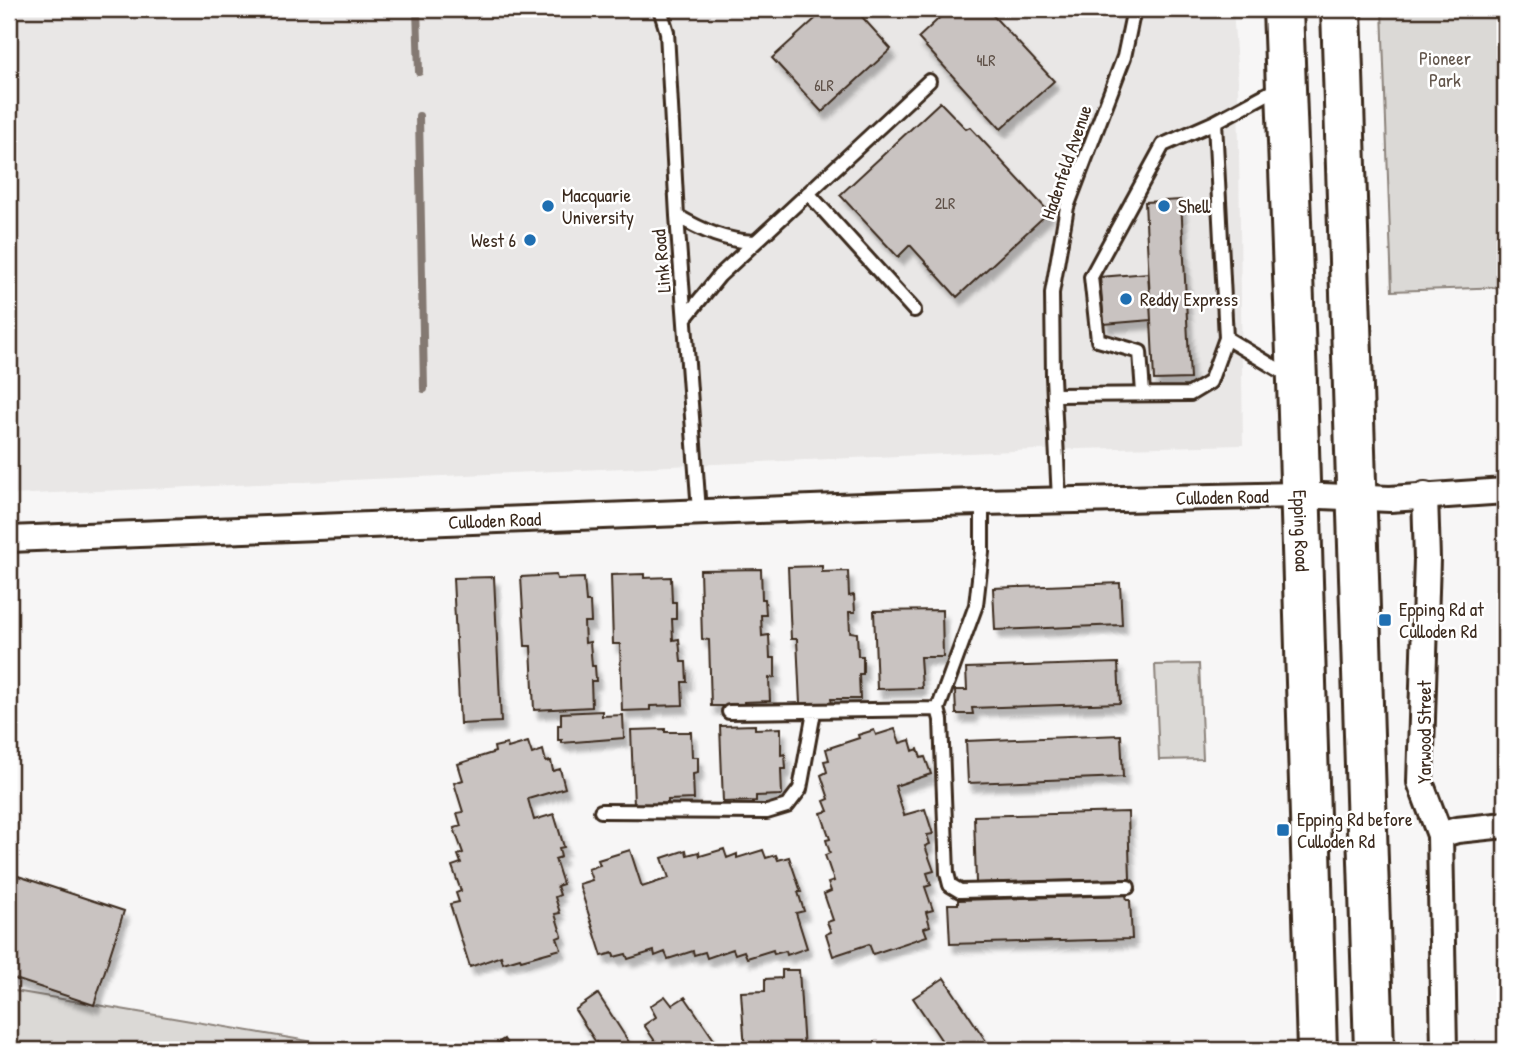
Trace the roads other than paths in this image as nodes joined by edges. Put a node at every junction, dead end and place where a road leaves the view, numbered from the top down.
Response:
1 (660, 9) edge
2 (1134, 9) edge
3 (1283, 9) edge
4 (1341, 9) edge
5 (929, 81) dead end
6 (1286, 83) junction
7 (1215, 122) junction
8 (808, 193) junction
9 (677, 216) junction
10 (755, 242) junction
11 (914, 310) dead end
12 (685, 318) junction
13 (1226, 338) junction
14 (1297, 381) junction
15 (1143, 393) junction
16 (1055, 395) junction
17 (1505, 491) edge
18 (1299, 495) junction
19 (1425, 495) junction
20 (1356, 498) junction
21 (1059, 500) junction
22 (982, 502) junction
23 (699, 511) junction
24 (9, 539) edge
25 (938, 709) junction
26 (729, 712) dead end
27 (814, 712) junction
28 (601, 810) dead end
29 (1505, 825) edge
30 (1440, 835) junction
31 (1128, 887) dead end
32 (1317, 1050) edge
33 (1374, 1050) edge
34 (1444, 1050) edge

1 - 9 lane, Link Road
2 - 16 lane, Hadenfeld Avenue
3 - 6 main road, Epping Road
4 - 20 main road
5 - 8 lane
6 - 7 lane
6 - 14 main road, Epping Road
7 - 13 lane
7 - 15 lane
8 - 10 lane
8 - 11 lane
9 - 10 lane
9 - 12 lane, Link Road
10 - 12 lane
12 - 23 lane, Link Road
13 - 14 lane
13 - 15 lane
14 - 18 main road, Epping Road
15 - 16 lane
16 - 21 lane, Hadenfeld Avenue
17 - 19 street, Culloden Road
18 - 20 street, Culloden Road
18 - 21 street, Culloden Road
18 - 32 main road, Epping Road
19 - 20 street, Culloden Road
19 - 30 street, Yarwood Street
20 - 33 main road
21 - 22 street, Culloden Road
22 - 23 street, Culloden Road
22 - 25 lane
23 - 24 street, Culloden Road
25 - 27 lane
25 - 31 lane
26 - 27 lane
27 - 28 lane
29 - 30 street
30 - 34 street, Yarwood Street

